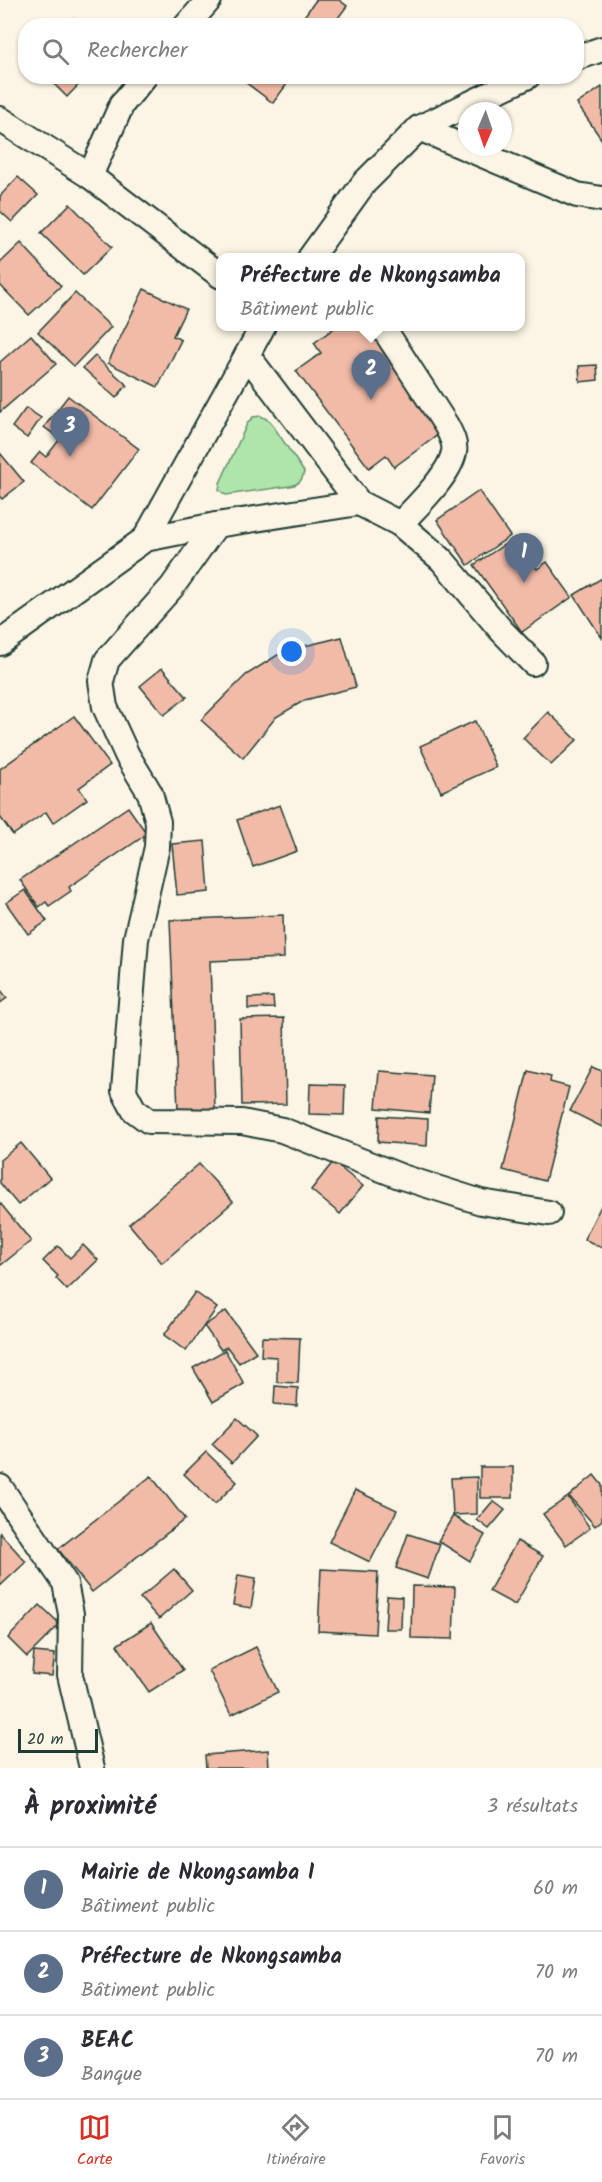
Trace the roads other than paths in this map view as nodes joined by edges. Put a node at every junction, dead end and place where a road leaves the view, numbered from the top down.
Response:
1 (209, 0) edge
2 (193, 18) edge
3 (602, 49) edge
4 (584, 55) edge
5 (138, 84) edge
6 (511, 84) edge
7 (0, 119) edge
8 (419, 128) junction
9 (90, 176) junction
10 (602, 199) edge
11 (321, 252) edge
12 (216, 272) edge
13 (261, 331) edge
14 (385, 331) edge
15 (247, 355) junction
16 (359, 503) junction
17 (400, 524) junction
18 (216, 525) junction
19 (145, 539) junction
20 (0, 643) edge
21 (533, 663) dead end
22 (549, 1213) dead end
23 (0, 1487) edge
24 (92, 1768) edge

1 - 2 street
3 - 4 street
5 - 9 street
6 - 8 street
7 - 9 street
8 - 10 street
8 - 11 street
9 - 12 street
13 - 15 street
14 - 17 street
15 - 16 street
15 - 19 street
16 - 17 street
16 - 18 street
17 - 21 street
18 - 19 street
18 - 22 street
19 - 20 street
23 - 24 street

